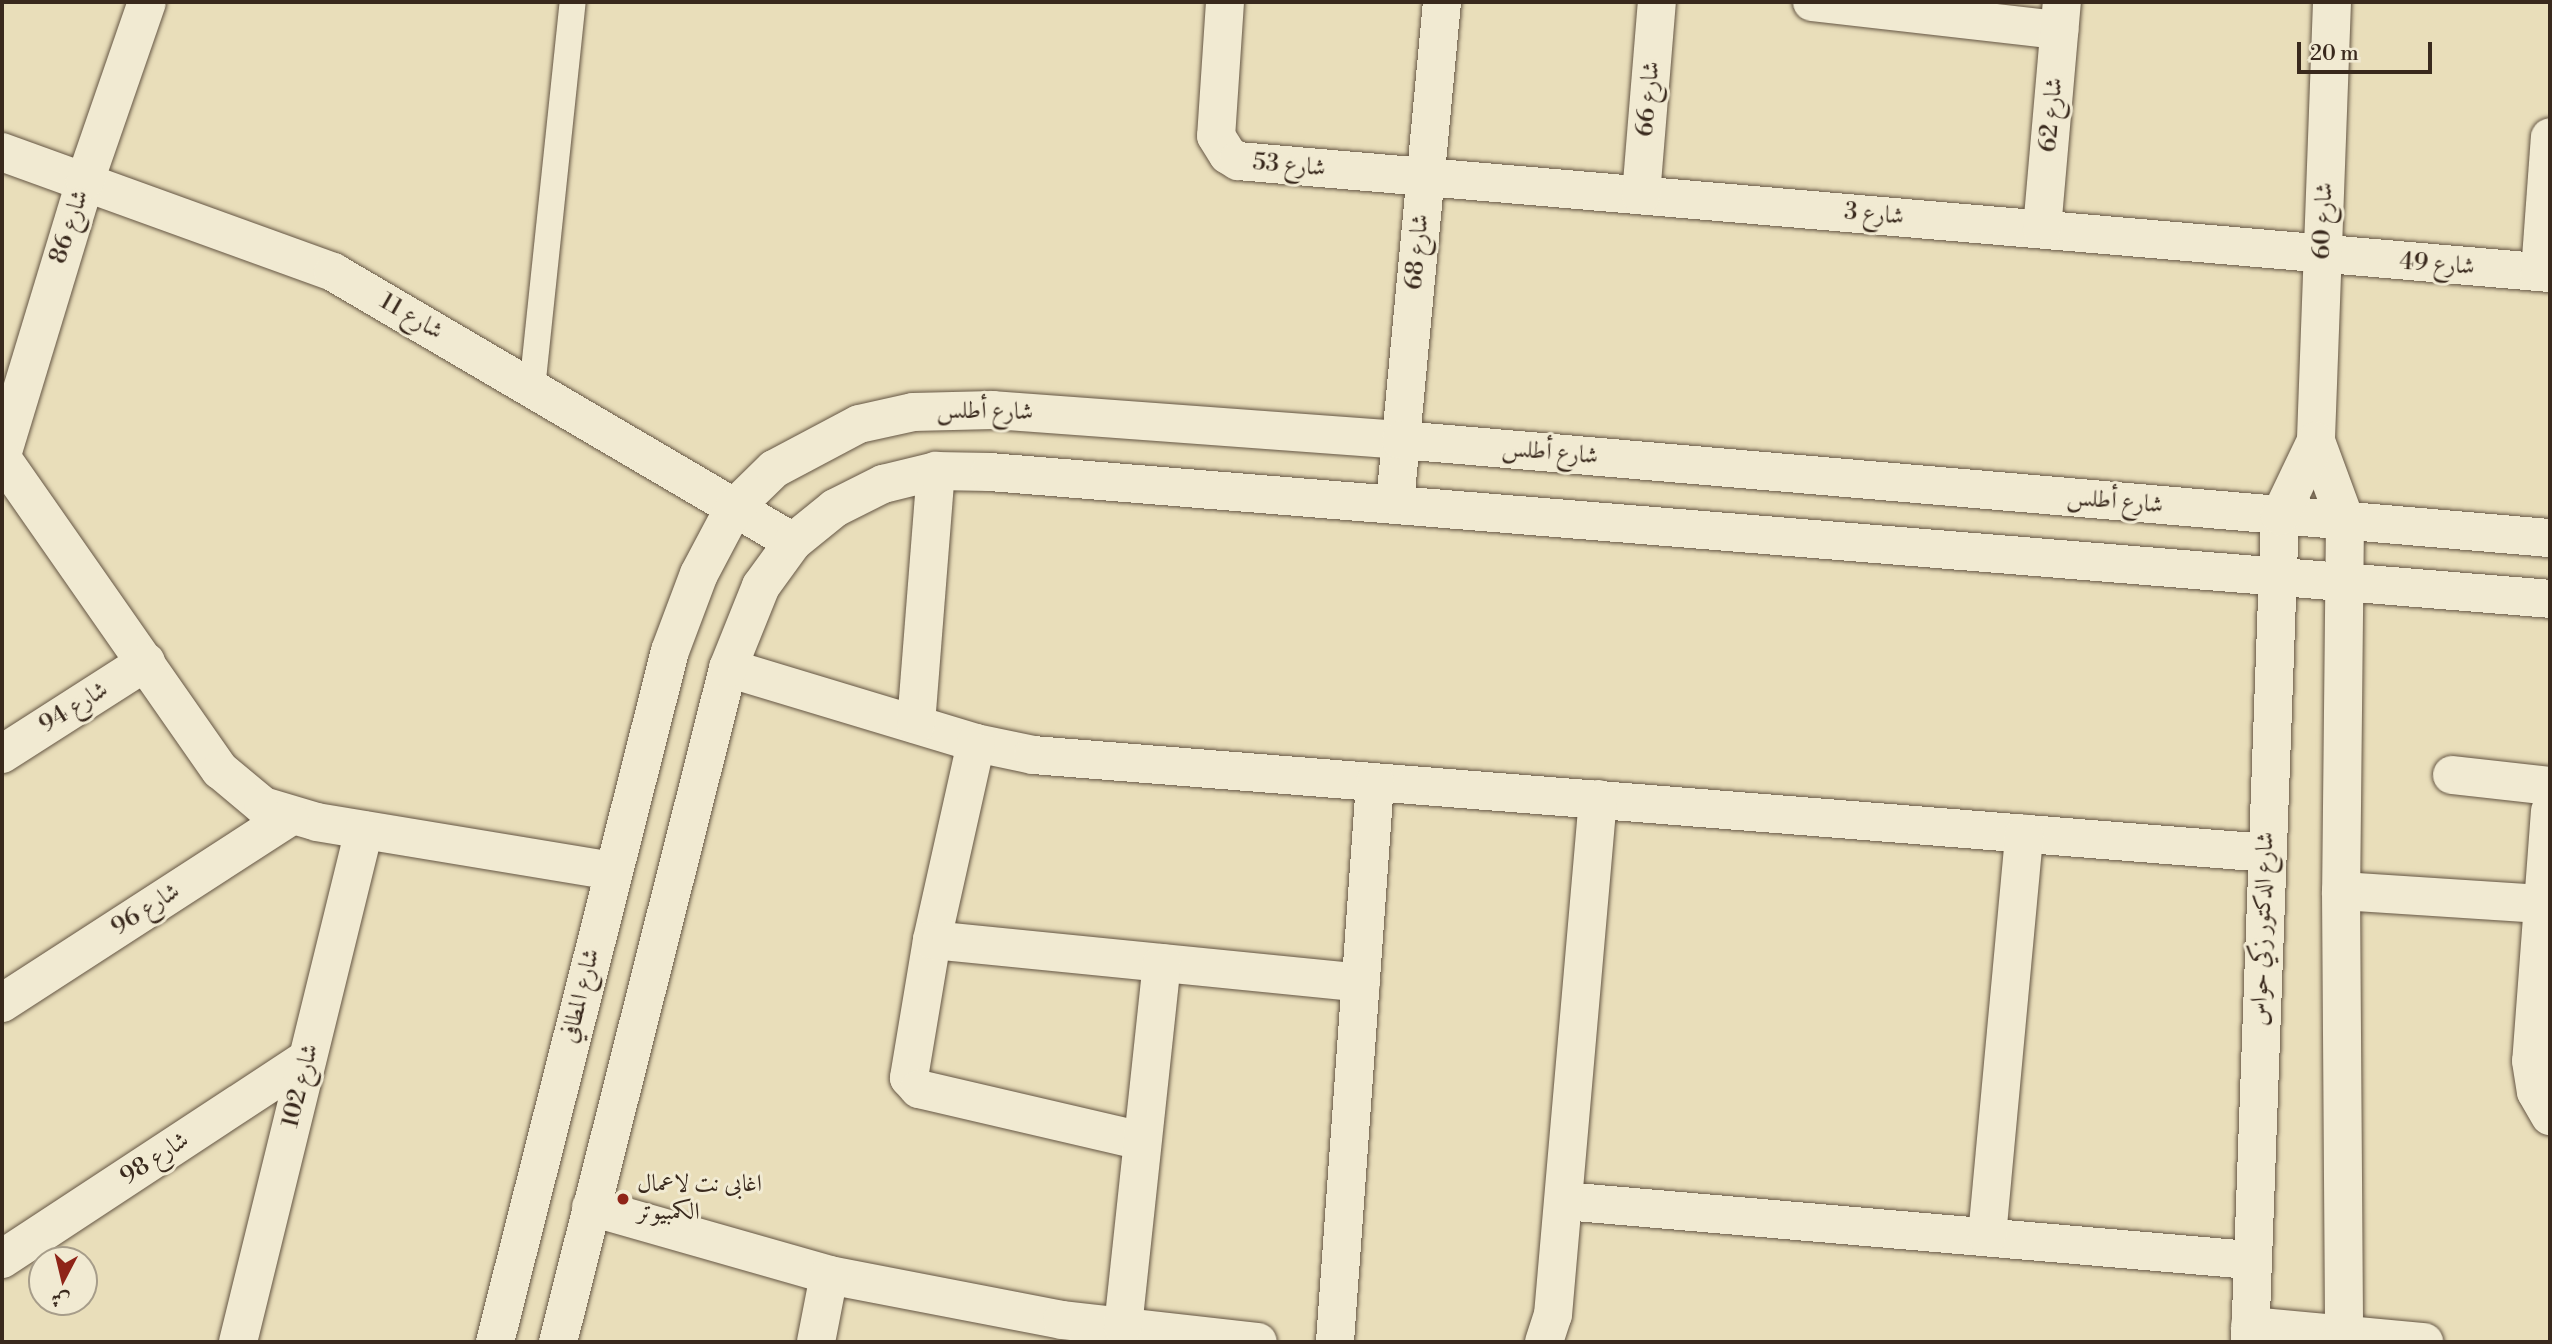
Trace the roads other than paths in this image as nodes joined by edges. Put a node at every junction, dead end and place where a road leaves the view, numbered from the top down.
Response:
1 (147, 2) edge
2 (573, 2) edge
3 (1225, 2) edge
4 (1442, 2) edge
5 (1657, 2) edge
6 (1812, 2) edge
7 (2332, 2) edge
8 (1854, 4) edge
9 (2061, 16) edge
10 (2550, 137) edge
11 (2, 152) edge
12 (1425, 177) junction
13 (85, 181) junction
14 (1640, 195) junction
15 (2042, 229) junction
16 (2323, 257) junction
17 (2545, 272) edge
18 (532, 388) junction
19 (9, 397) edge
20 (1401, 440) junction
21 (2316, 441) junction
22 (2, 456) edge
23 (936, 471) junction
24 (1395, 503) junction
25 (734, 508) junction
26 (2280, 516) junction
27 (2345, 520) junction
28 (2550, 538) edge
29 (793, 542) junction
30 (2277, 575) junction
31 (2346, 581) junction
32 (2550, 598) edge
33 (670, 651) joint
34 (146, 662) junction
35 (728, 668) junction
36 (915, 724) junction
37 (976, 743) junction
38 (2, 754) edge
39 (2452, 775) dead end
40 (1375, 782) junction
41 (2550, 786) edge
42 (1598, 799) junction
43 (2550, 811) edge
44 (289, 817) junction
45 (364, 830) junction
46 (2024, 834) junction
47 (2266, 853) junction
48 (612, 871) junction
49 (2341, 891) junction
50 (2542, 904) junction
51 (932, 940) junction
52 (1161, 963) junction
53 (1361, 983) junction
54 (2, 1003) edge
55 (307, 1059) junction
56 (2550, 1116) edge
57 (1142, 1141) junction
58 (1564, 1201) junction
59 (592, 1207) junction
60 (1987, 1236) junction
61 (2, 1259) edge
62 (2250, 1259) junction
63 (830, 1275) junction
64 (1123, 1327) junction
65 (1059, 1331) edge
66 (2250, 1334) edge
67 (1183, 1338) edge
68 (2344, 1338) edge
69 (238, 1342) edge
70 (495, 1342) edge
71 (558, 1342) edge
72 (816, 1342) edge
73 (1258, 1342) edge
74 (1335, 1342) edge
75 (1544, 1342) edge
76 (2424, 1342) edge

1 - 13 street, شارع 86
2 - 18 lane
3 - 12 street, شارع 53
4 - 12 street, شارع 68
5 - 14 street, شارع 66
6 - 8 street
7 - 16 street, شارع 60
8 - 9 street
9 - 15 street, شارع 62
10 - 17 street
11 - 13 street, شارع 11
12 - 14 street, شارع 3
12 - 20 street, شارع 68
13 - 18 street, شارع 11
13 - 19 street, شارع 86
14 - 15 street, شارع 3
15 - 16 street, شارع 3
16 - 17 street, شارع 49
16 - 21 street, شارع 60
18 - 25 street, شارع 11
19 - 22 street, شارع 86
20 - 24 street, شارع 68
20 - 25 street, شارع أطلس
20 - 26 street, شارع أطلس
21 - 26 street, شارع 60
21 - 27 street, شارع 60
22 - 34 street
23 - 24 street
23 - 29 street
23 - 36 street
24 - 30 street
25 - 29 street, شارع 11
25 - 33 street, شارع أطلس
26 - 27 street, شارع أطلس
26 - 30 street, شارع الدكتور زكي حواس
27 - 28 street, شارع أطلس
27 - 31 street
29 - 35 street
30 - 31 street
30 - 47 street, شارع الدكتور زكي حواس
31 - 32 street
31 - 49 street
33 - 48 street, شارع المطافي
34 - 38 street, شارع 94
34 - 44 street
35 - 36 street
35 - 59 street
36 - 37 street
37 - 40 street
37 - 51 street
39 - 41 street
40 - 42 street
40 - 53 street
42 - 46 street
42 - 58 street
43 - 50 street
44 - 45 street
44 - 54 street, شارع 96
45 - 48 street
45 - 55 street, شارع 102
46 - 47 street
46 - 60 street
47 - 62 street, شارع الدكتور زكي حواس
48 - 70 street, شارع المطافي
49 - 50 street
49 - 68 street
50 - 56 street
51 - 52 street
51 - 57 street
52 - 53 street
52 - 57 street
53 - 74 street
55 - 61 street, شارع 98
55 - 69 street, شارع 102
57 - 64 street
58 - 60 street
58 - 75 street
59 - 63 street
59 - 71 street
60 - 62 street
62 - 66 street, شارع الدكتور زكي حواس
63 - 65 street
63 - 72 street
64 - 65 street
64 - 67 street
66 - 68 street
67 - 73 street
68 - 76 street

